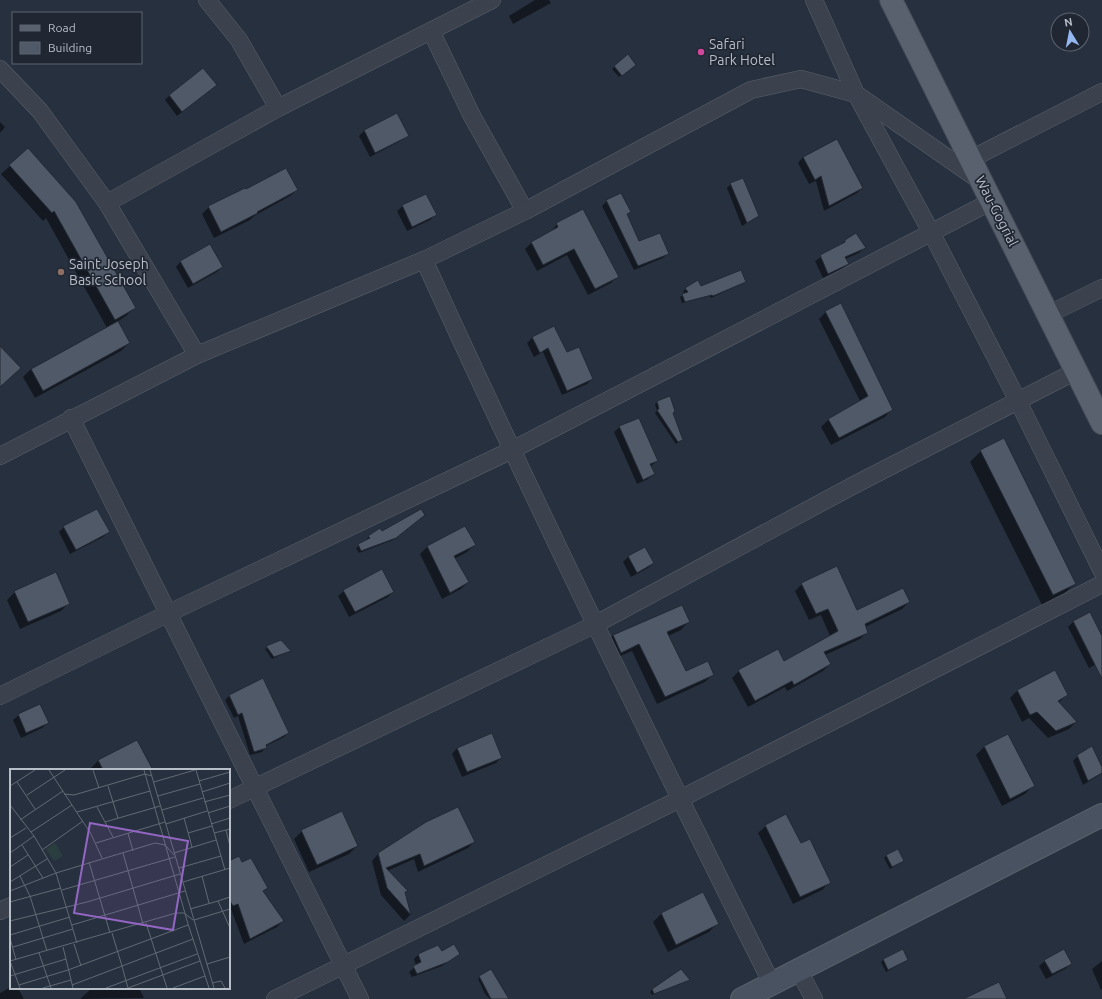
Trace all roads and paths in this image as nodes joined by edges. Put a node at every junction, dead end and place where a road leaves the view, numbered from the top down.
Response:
1 (207, 0) edge
2 (492, 0) edge
3 (814, 0) edge
4 (891, 0) edge
5 (431, 31) junction
6 (0, 69) edge
7 (1102, 92) edge
8 (856, 94) junction
9 (278, 108) junction
10 (971, 159) junction
11 (987, 192) junction
12 (107, 203) junction
13 (525, 211) junction
14 (931, 232) junction
15 (424, 260) junction
16 (1102, 288) edge
17 (1049, 314) junction
18 (197, 355) junction
19 (1076, 371) junction
20 (1018, 401) junction
21 (71, 418) junction
22 (1102, 423) edge
23 (512, 450) junction
24 (0, 456) edge
25 (1102, 571) edge
26 (1102, 584) edge
27 (169, 613) junction
28 (596, 624) junction
29 (0, 696) edge
30 (255, 787) junction
31 (680, 799) junction
32 (230, 800) edge
33 (1102, 815) edge
34 (10, 906) edge
35 (0, 911) edge
36 (344, 965) junction
37 (799, 970) junction
38 (772, 984) junction
39 (275, 999) edge
40 (360, 999) edge
41 (742, 999) edge
42 (814, 999) edge

1 - 9 street
2 - 5 street
3 - 8 street
4 - 10 main road, Wau-Gogrial
5 - 9 street
5 - 13 street
6 - 12 street
7 - 10 street
8 - 11 street
8 - 13 street
8 - 14 street
9 - 12 street
10 - 11 main road, Wau-Gogrial
11 - 14 street
11 - 17 main road, Wau-Gogrial
12 - 18 street
13 - 15 street
14 - 20 street
14 - 23 street
15 - 18 street
15 - 23 street
16 - 17 street
17 - 19 main road, Wau-Gogrial
18 - 21 street
19 - 20 street
19 - 22 main road, Wau-Gogrial
20 - 25 street
20 - 28 street
21 - 24 street
21 - 27 street
23 - 27 street
23 - 28 street
26 - 31 street
27 - 29 street
27 - 30 street
28 - 30 street
28 - 31 street
30 - 32 street
30 - 36 street
31 - 36 street
31 - 38 street
33 - 37 street
34 - 35 street
36 - 39 street
36 - 40 street
37 - 38 street
37 - 42 street
38 - 41 street

